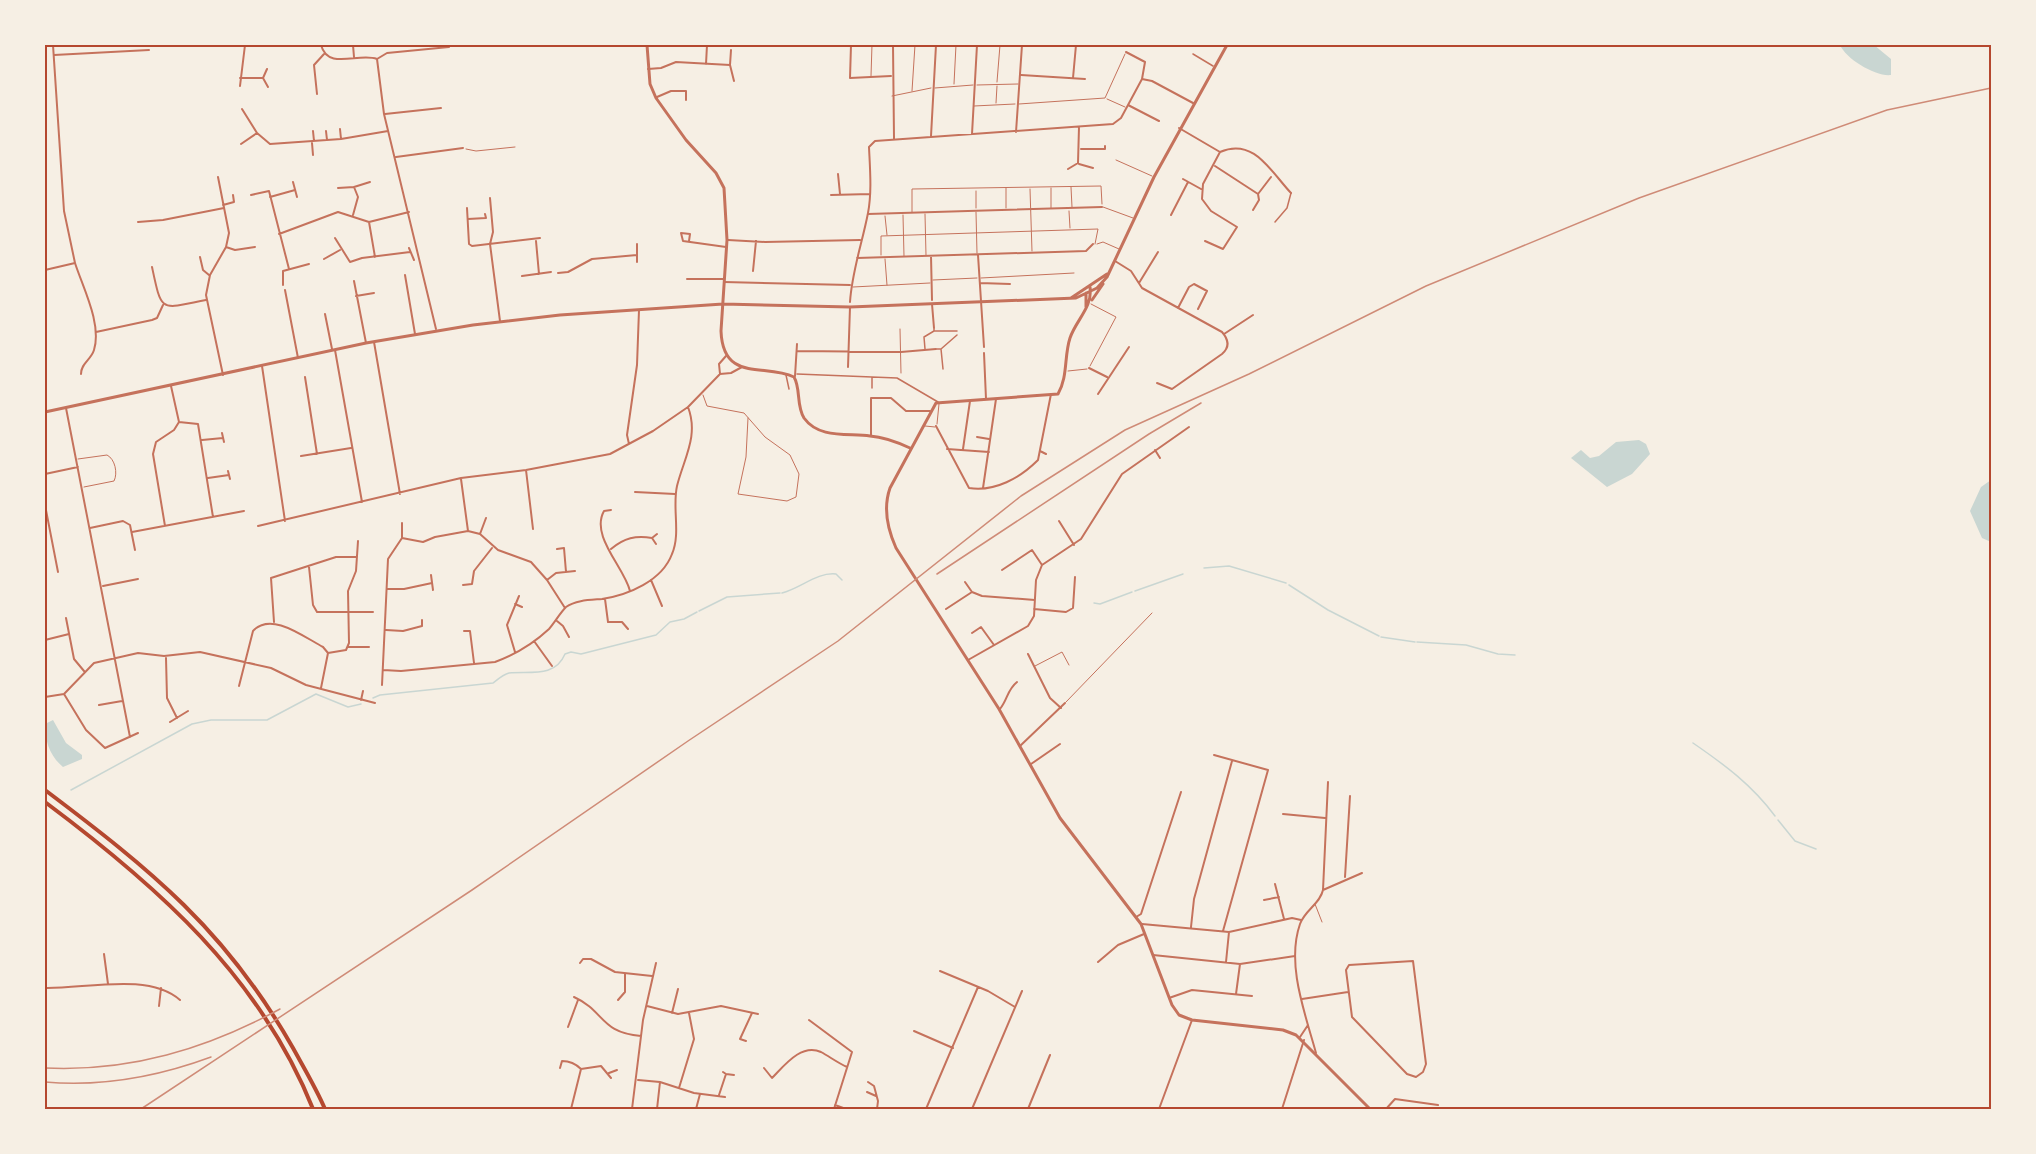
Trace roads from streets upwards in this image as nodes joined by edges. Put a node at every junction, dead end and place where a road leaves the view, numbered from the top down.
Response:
1 (53, 45) edge
2 (245, 45) edge
3 (321, 45) edge
4 (353, 45) edge
5 (401, 45) edge
6 (647, 45) edge
7 (707, 45) edge
8 (851, 45) edge
9 (893, 45) edge
10 (936, 45) edge
11 (977, 45) edge
12 (1022, 45) edge
13 (1076, 45) edge
14 (1226, 45) edge
15 (447, 47) edge
16 (731, 47) edge
17 (149, 50) dead end
18 (402, 52) junction
19 (1126, 52) road end
20 (324, 54) junction
21 (1193, 54) dead end
22 (54, 55) junction
23 (354, 58) junction
24 (377, 59) junction
25 (706, 64) junction
26 (730, 65) junction
27 (1213, 66) junction
28 (267, 69) dead end
29 (648, 69) junction
30 (1021, 75) junction
31 (891, 76) junction
32 (240, 78) junction
33 (263, 78) junction
34 (1073, 79) junction
35 (1142, 79) junction
36 (1085, 80) dead end
37 (734, 81) dead end
38 (240, 86) dead end
39 (268, 87) dead end
40 (317, 89) junction
41 (311, 90) dead end
42 (317, 94) dead end
43 (656, 98) junction
44 (686, 100) dead end
45 (434, 103) dead end
46 (1193, 103) junction
47 (1127, 106) junction
48 (441, 108) dead end
49 (242, 109) dead end
50 (434, 109) junction
51 (384, 114) junction
52 (1159, 121) dead end
53 (1079, 127) junction
54 (1179, 128) junction
55 (340, 129) dead end
56 (326, 130) dead end
57 (313, 131) dead end
58 (388, 131) junction
59 (1016, 132) junction
60 (257, 133) junction
61 (972, 134) junction
62 (931, 136) junction
63 (341, 139) junction
64 (894, 139) junction
65 (327, 140) junction
66 (313, 141) junction
67 (241, 144) dead end
68 (1105, 146) dead end
69 (464, 148) road end
70 (1079, 149) junction
71 (1220, 152) junction
72 (313, 155) dead end
73 (396, 157) junction
74 (1078, 163) junction
75 (1214, 166) junction
76 (1093, 168) dead end
77 (1068, 169) dead end
78 (838, 174) dead end
79 (218, 177) dead end
80 (1271, 177) dead end
81 (1183, 179) dead end
82 (293, 182) dead end
83 (370, 182) dead end
84 (1188, 182) junction
85 (354, 187) junction
86 (338, 188) dead end
87 (1202, 189) junction
88 (295, 190) junction
89 (1291, 193) joint
90 (840, 194) junction
91 (870, 194) junction
92 (1258, 194) junction
93 (233, 195) dead end
94 (251, 195) dead end
95 (831, 195) dead end
96 (270, 197) junction
97 (297, 197) dead end
98 (490, 198) dead end
99 (223, 206) junction
100 (1102, 207) road end
101 (467, 208) dead end
102 (1255, 209) dead end
103 (409, 212) junction
104 (485, 214) dead end
105 (867, 214) junction
106 (353, 215) junction
107 (1171, 215) dead end
108 (468, 219) junction
109 (138, 222) dead end
110 (369, 222) junction
111 (1275, 222) dead end
112 (279, 234) junction
113 (335, 238) dead end
114 (540, 238) dead end
115 (536, 239) junction
116 (727, 240) junction
117 (860, 240) junction
118 (689, 241) dead end
119 (756, 241) junction
120 (1205, 241) dead end
121 (490, 244) junction
122 (637, 244) dead end
123 (1094, 244) road end
124 (226, 247) junction
125 (255, 247) dead end
126 (726, 247) junction
127 (409, 248) dead end
128 (340, 250) junction
129 (410, 252) junction
130 (1158, 252) dead end
131 (637, 255) junction
132 (977, 255) junction
133 (931, 256) junction
134 (200, 257) dead end
135 (375, 257) junction
136 (855, 258) junction
137 (324, 259) dead end
138 (414, 260) dead end
139 (1115, 261) junction
140 (637, 262) dead end
141 (75, 263) junction
142 (309, 264) dead end
143 (152, 267) dead end
144 (289, 269) junction
145 (45, 270) edge
146 (753, 271) dead end
147 (551, 272) dead end
148 (558, 273) dead end
149 (405, 274) dead end
150 (539, 274) junction
151 (1108, 274) junction
152 (210, 275) junction
153 (522, 276) dead end
154 (687, 279) dead end
155 (354, 281) dead end
156 (724, 281) junction
157 (1103, 282) junction
158 (980, 283) junction
159 (1138, 283) junction
160 (1010, 284) dead end
161 (283, 285) dead end
162 (851, 286) junction
163 (1088, 288) junction
164 (285, 290) dead end
165 (374, 293) dead end
166 (1088, 293) junction
167 (356, 296) junction
168 (1071, 298) junction
169 (1076, 298) junction
170 (206, 300) junction
171 (932, 302) junction
172 (980, 303) junction
173 (723, 304) junction
174 (850, 304) junction
175 (163, 305) junction
176 (1088, 305) junction
177 (1178, 308) junction
178 (1198, 309) dead end
179 (639, 310) junction
180 (325, 314) dead end
181 (1253, 315) dead end
182 (500, 322) junction
183 (436, 329) junction
184 (107, 330) junction
185 (934, 330) junction
186 (957, 330) dead end
187 (96, 332) junction
188 (415, 334) junction
189 (1224, 334) junction
190 (957, 335) dead end
191 (108, 336) dead end
192 (374, 342) junction
193 (366, 343) junction
194 (797, 344) dead end
195 (1130, 346) dead end
196 (984, 347) dead end
197 (941, 349) junction
198 (333, 350) junction
199 (925, 350) junction
200 (936, 350) joint
201 (797, 351) junction
202 (849, 351) junction
203 (984, 353) dead end
204 (728, 355) junction
205 (298, 358) junction
206 (262, 366) junction
207 (742, 367) junction
208 (848, 367) joint
209 (1089, 368) road end
210 (943, 369) dead end
211 (901, 373) road end
212 (81, 374) dead end
213 (720, 374) junction
214 (223, 375) junction
215 (786, 375) junction
216 (795, 376) junction
217 (848, 376) junction
218 (872, 376) junction
219 (305, 377) dead end
220 (1107, 377) junction
221 (902, 379) junction
222 (787, 382) junction
223 (1157, 383) dead end
224 (171, 386) junction
225 (784, 386) dead end
226 (794, 387) dead end
227 (872, 388) dead end
228 (1051, 394) junction
229 (1098, 394) dead end
230 (997, 398) junction
231 (986, 399) junction
232 (970, 400) junction
233 (937, 403) junction
234 (688, 407) junction
235 (66, 408) junction
236 (930, 411) junction
237 (45, 412) edge
238 (178, 422) junction
239 (936, 426) road end
240 (1189, 427) dead end
241 (222, 433) dead end
242 (871, 436) junction
243 (977, 437) dead end
244 (990, 439) junction
245 (201, 440) junction
246 (629, 445) junction
247 (352, 447) junction
248 (910, 448) junction
249 (948, 449) junction
250 (963, 449) junction
251 (1155, 450) junction
252 (1040, 451) junction
253 (989, 452) junction
254 (317, 454) junction
255 (1046, 454) dead end
256 (301, 456) dead end
257 (1160, 458) dead end
258 (78, 467) junction
259 (526, 470) junction
260 (45, 474) edge
261 (229, 475) dead end
262 (461, 478) junction
263 (207, 479) junction
264 (983, 488) junction
265 (635, 492) dead end
266 (400, 494) junction
267 (675, 494) junction
268 (362, 502) junction
269 (45, 506) edge
270 (600, 506) dead end
271 (611, 510) dead end
272 (244, 511) dead end
273 (604, 511) junction
274 (213, 517) junction
275 (486, 518) dead end
276 (285, 520) junction
277 (1059, 521) dead end
278 (402, 523) dead end
279 (165, 526) junction
280 (258, 526) dead end
281 (90, 528) junction
282 (532, 529) dead end
283 (468, 531) junction
284 (132, 532) junction
285 (480, 534) junction
286 (657, 534) dead end
287 (402, 538) junction
288 (652, 538) junction
289 (358, 541) dead end
290 (656, 544) dead end
291 (1074, 544) junction
292 (493, 548) junction
293 (557, 549) dead end
294 (610, 549) junction
295 (135, 550) dead end
296 (357, 557) junction
297 (1042, 565) junction
298 (309, 567) junction
299 (1002, 570) dead end
300 (575, 571) dead end
301 (58, 572) dead end
302 (566, 572) junction
303 (431, 575) dead end
304 (1075, 576) dead end
305 (138, 579) dead end
306 (651, 579) junction
307 (548, 580) junction
308 (965, 582) dead end
309 (432, 583) junction
310 (463, 585) dead end
311 (103, 586) junction
312 (387, 589) junction
313 (433, 590) dead end
314 (630, 591) junction
315 (972, 592) junction
316 (519, 596) dead end
317 (605, 598) junction
318 (1035, 600) junction
319 (515, 604) junction
320 (662, 606) dead end
321 (522, 607) dead end
322 (565, 608) junction
323 (946, 609) dead end
324 (1034, 609) junction
325 (348, 612) junction
326 (373, 612) dead end
327 (66, 618) dead end
328 (422, 620) dead end
329 (556, 621) junction
330 (629, 621) dead end
331 (274, 622) junction
332 (608, 622) junction
333 (626, 624) junction
334 (604, 627) dead end
335 (628, 629) dead end
336 (385, 630) junction
337 (566, 631) junction
338 (464, 632) dead end
339 (972, 633) dead end
340 (69, 634) junction
341 (561, 634) dead end
342 (569, 637) dead end
343 (45, 640) edge
344 (534, 641) junction
345 (994, 645) junction
346 (348, 647) junction
347 (369, 647) dead end
348 (515, 652) junction
349 (328, 653) junction
350 (1028, 654) dead end
351 (166, 656) junction
352 (114, 658) junction
353 (968, 660) junction
354 (244, 663) junction
355 (474, 664) junction
356 (552, 666) dead end
357 (383, 670) junction
358 (84, 671) junction
359 (1017, 682) dead end
360 (382, 685) dead end
361 (239, 686) dead end
362 (1013, 686) junction
363 (321, 689) junction
364 (1016, 689) dead end
365 (363, 691) dead end
366 (64, 694) junction
367 (45, 697) edge
368 (361, 700) junction
369 (122, 701) junction
370 (375, 703) dead end
371 (1065, 703) road end
372 (99, 705) dead end
373 (1060, 708) junction
374 (999, 709) junction
375 (188, 711) dead end
376 (177, 718) junction
377 (170, 722) dead end
378 (138, 733) dead end
379 (130, 737) junction
380 (1060, 744) dead end
381 (1020, 746) junction
382 (1214, 755) dead end
383 (1233, 760) junction
384 (1030, 764) junction
385 (1328, 782) dead end
386 (45, 790) edge
387 (1181, 792) dead end
388 (1350, 796) dead end
389 (45, 802) edge
390 (1283, 814) dead end
391 (1326, 819) junction
392 (1362, 873) dead end
393 (1345, 879) junction
394 (1275, 884) dead end
395 (1323, 890) junction
396 (1279, 897) junction
397 (1264, 900) dead end
398 (1135, 917) junction
399 (1284, 919) junction
400 (1301, 920) junction
401 (1141, 924) junction
402 (1191, 927) junction
403 (1223, 931) junction
404 (1229, 932) junction
405 (1145, 934) junction
406 (104, 954) dead end
407 (1153, 955) junction
408 (1295, 956) junction
409 (1098, 962) dead end
410 (580, 963) dead end
411 (656, 963) dead end
412 (1226, 963) junction
413 (1240, 964) junction
414 (940, 971) dead end
415 (625, 974) junction
416 (652, 976) junction
417 (108, 985) junction
418 (978, 987) junction
419 (45, 988) edge
420 (161, 988) junction
421 (678, 989) dead end
422 (1022, 992) dead end
423 (1348, 992) junction
424 (1236, 994) junction
425 (1252, 996) dead end
426 (574, 997) dead end
427 (1168, 998) junction
428 (579, 999) junction
429 (1302, 999) junction
430 (180, 1000) dead end
431 (618, 1000) dead end
432 (159, 1006) dead end
433 (646, 1006) junction
434 (1015, 1007) junction
435 (688, 1013) junction
436 (753, 1013) junction
437 (672, 1014) junction
438 (758, 1014) dead end
439 (808, 1020) dead end
440 (1192, 1020) junction
441 (1308, 1025) junction
442 (567, 1027) dead end
443 (914, 1031) dead end
444 (641, 1036) junction
445 (1302, 1039) junction
446 (746, 1041) dead end
447 (952, 1048) junction
448 (1316, 1053) junction
449 (1050, 1055) dead end
450 (848, 1067) junction
451 (560, 1068) dead end
452 (764, 1068) dead end
453 (581, 1069) junction
454 (617, 1070) dead end
455 (609, 1073) junction
456 (734, 1076) dead end
457 (611, 1078) dead end
458 (636, 1080) junction
459 (660, 1082) junction
460 (868, 1082) dead end
461 (679, 1088) junction
462 (867, 1092) dead end
463 (700, 1094) junction
464 (719, 1095) junction
465 (877, 1096) junction
466 (725, 1097) dead end
467 (835, 1107) edge
468 (313, 1109) edge
469 (325, 1109) edge
470 (572, 1109) edge
471 (632, 1109) edge
472 (657, 1109) edge
473 (696, 1109) edge
474 (846, 1109) edge
475 (877, 1109) edge
476 (926, 1109) edge
477 (972, 1109) edge
478 (1028, 1109) edge
479 (1159, 1109) edge
480 (1282, 1109) edge
481 (1370, 1109) edge
482 (1386, 1109) edge
483 (1434, 1109) edge

1 - 22 street
2 - 32 street
3 - 20 street
4 - 23 street
5 - 18 street
6 - 29 street
7 - 25 street
8 - 31 street
9 - 31 street
10 - 62 street
11 - 61 street
12 - 30 street
13 - 34 street
14 - 27 street
15 - 18 street
16 - 26 street
17 - 22 street
18 - 24 street
19 - 35 street
20 - 23 street
20 - 40 street
21 - 27 street
22 - 141 street
23 - 24 street
24 - 51 street
25 - 26 street
25 - 29 street
26 - 37 street
27 - 46 street
28 - 33 street
29 - 43 street
30 - 34 street
30 - 59 street
31 - 64 street
32 - 33 street
32 - 38 street
33 - 39 street
34 - 36 street
35 - 46 street
35 - 47 street
40 - 41 street
40 - 42 street
43 - 44 street
43 - 116 street
45 - 50 street
46 - 54 street
47 - 52 street
47 - 53 street
48 - 50 street
49 - 60 street
50 - 51 street
51 - 58 street
53 - 59 street
53 - 70 street
54 - 71 street
54 - 139 street
55 - 63 street
56 - 65 street
57 - 66 street
58 - 63 street
58 - 73 street
59 - 61 street
60 - 66 street
60 - 67 street
61 - 62 street
62 - 64 street
63 - 65 street
64 - 91 street
65 - 66 street
66 - 72 street
68 - 70 street
69 - 73 street
70 - 74 street
71 - 75 street
71 - 89 street
73 - 103 street
74 - 76 street
74 - 77 street
75 - 87 street
75 - 92 street
78 - 90 street
79 - 99 street
80 - 92 street
81 - 84 street
82 - 88 street
83 - 85 street
84 - 87 street
84 - 107 street
85 - 86 street
85 - 106 street
87 - 120 street
88 - 96 street
88 - 97 street
89 - 111 street
90 - 91 street
90 - 95 street
91 - 105 street
92 - 102 street
93 - 99 street
94 - 96 street
96 - 112 street
98 - 121 street
99 - 109 street
99 - 124 street
100 - 105 street
101 - 108 street
103 - 110 street
103 - 183 street
104 - 108 street
105 - 117 street
106 - 110 street
106 - 112 street
108 - 121 street
110 - 135 street
112 - 144 street
113 - 128 street
114 - 115 street
115 - 121 street
115 - 150 street
116 - 119 street
116 - 126 street
117 - 119 street
117 - 136 street
118 - 126 street
119 - 146 street
121 - 182 street
122 - 131 street
123 - 132 street
124 - 125 street
124 - 152 street
126 - 156 street
127 - 129 street
128 - 135 street
128 - 137 street
129 - 135 street
129 - 138 street
130 - 159 street
131 - 140 street
131 - 148 street
132 - 133 street
132 - 158 street
133 - 136 street
133 - 171 street
134 - 152 street
136 - 162 street
139 - 151 street
139 - 159 street
141 - 145 street
141 - 187 street
142 - 144 street
143 - 175 street
144 - 161 street
147 - 150 street
149 - 188 street
150 - 153 street
151 - 157 street
151 - 163 street
152 - 170 street
154 - 156 street
155 - 167 street
156 - 162 street
156 - 173 street
157 - 166 street
157 - 176 street
158 - 160 street
158 - 172 street
159 - 177 street
162 - 174 street
163 - 166 street
163 - 168 street
164 - 205 street
165 - 167 street
166 - 169 street
166 - 176 street
167 - 193 street
168 - 169 street
168 - 172 street
169 - 176 street
170 - 175 street
170 - 214 street
171 - 172 street
171 - 174 street
171 - 185 street
172 - 196 street
173 - 174 street
173 - 179 street
173 - 204 street
174 - 202 street
175 - 184 street
176 - 228 street
177 - 178 street
177 - 189 street
179 - 182 street
179 - 246 street
180 - 198 street
181 - 189 street
182 - 183 street
183 - 188 street
184 - 187 street
184 - 191 street
185 - 186 street
185 - 199 street
187 - 212 street
188 - 192 street
189 - 223 street
190 - 197 street
192 - 193 street
192 - 266 street
193 - 198 street
194 - 201 street
195 - 220 street
197 - 200 street
197 - 210 street
198 - 205 street
198 - 247 street
199 - 200 street
199 - 202 street
201 - 202 street
201 - 216 street
202 - 208 street
203 - 231 street
204 - 207 street
204 - 213 street
205 - 206 street
206 - 214 street
206 - 276 street
207 - 213 street
207 - 215 street
208 - 217 street
209 - 220 street
211 - 221 street
213 - 234 street
214 - 224 street
215 - 216 street
215 - 222 street
216 - 217 street
216 - 242 street
217 - 218 street
218 - 221 street
218 - 227 street
219 - 254 street
220 - 229 street
221 - 233 street
222 - 225 street
222 - 226 street
224 - 235 street
224 - 238 street
228 - 230 street
228 - 252 street
230 - 231 street
230 - 244 street
231 - 232 street
232 - 233 street
232 - 250 street
233 - 236 street
234 - 246 street
234 - 267 street
235 - 237 street
235 - 258 street
236 - 242 street
236 - 248 street
238 - 245 street
238 - 279 street
239 - 249 street
240 - 251 street
241 - 245 street
242 - 248 street
243 - 244 street
244 - 253 street
245 - 263 street
246 - 259 street
247 - 254 street
247 - 268 street
248 - 353 street
249 - 250 street
249 - 264 street
250 - 253 street
251 - 257 street
251 - 291 street
252 - 255 street
252 - 264 street
253 - 264 street
254 - 256 street
258 - 260 street
258 - 281 street
259 - 262 street
259 - 282 street
261 - 263 street
262 - 266 street
262 - 283 street
263 - 274 street
265 - 267 street
266 - 268 street
267 - 306 street
268 - 276 street
269 - 301 street
270 - 273 street
271 - 273 street
272 - 274 street
273 - 294 street
274 - 279 street
275 - 285 street
276 - 280 street
277 - 291 street
278 - 287 street
279 - 284 street
281 - 284 street
281 - 311 street
283 - 285 street
283 - 287 street
284 - 295 street
285 - 292 street
286 - 288 street
287 - 312 street
288 - 290 street
288 - 294 street
289 - 296 street
291 - 297 street
292 - 307 street
292 - 310 street
293 - 302 street
294 - 314 street
296 - 298 street
296 - 325 street
297 - 299 street
297 - 318 street
298 - 325 street
298 - 331 street
300 - 302 street
302 - 307 street
303 - 309 street
304 - 324 street
305 - 311 street
306 - 314 street
306 - 320 street
307 - 322 street
308 - 315 street
309 - 312 street
309 - 313 street
311 - 352 street
312 - 336 street
314 - 317 street
315 - 318 street
315 - 323 street
316 - 319 street
317 - 322 street
317 - 332 street
318 - 324 street
319 - 321 street
319 - 348 street
322 - 329 street
324 - 345 street
325 - 326 street
325 - 346 street
327 - 340 street
328 - 336 street
329 - 337 street
329 - 344 street
330 - 333 street
331 - 349 street
331 - 354 street
332 - 333 street
332 - 334 street
333 - 335 street
336 - 357 street
337 - 341 street
337 - 342 street
338 - 355 street
339 - 345 street
340 - 343 street
340 - 358 street
344 - 348 street
344 - 356 street
345 - 353 street
346 - 347 street
346 - 349 street
348 - 355 street
349 - 363 street
350 - 373 street
351 - 352 street
351 - 354 street
351 - 376 street
352 - 358 street
352 - 369 street
353 - 374 street
354 - 361 street
354 - 363 street
355 - 357 street
357 - 360 street
358 - 366 street
359 - 362 street
362 - 364 street
362 - 374 street
363 - 368 street
365 - 368 street
366 - 367 street
366 - 379 street
368 - 370 street
369 - 372 street
369 - 379 street
371 - 373 street
373 - 381 street
374 - 381 street
375 - 376 street
376 - 377 street
378 - 379 street
380 - 384 street
381 - 384 street
382 - 383 street
383 - 402 street
383 - 403 street
384 - 398 street
385 - 391 street
386 - 469 highway
387 - 398 street
388 - 393 street
389 - 468 highway
390 - 391 street
391 - 395 street
392 - 393 street
393 - 395 street
394 - 396 street
395 - 400 street
396 - 397 street
396 - 399 street
398 - 401 street
399 - 400 street
399 - 404 street
400 - 408 street
401 - 402 street
401 - 405 street
402 - 403 street
403 - 404 street
404 - 412 street
405 - 407 street
405 - 409 street
406 - 417 street
407 - 412 street
407 - 427 street
408 - 413 street
408 - 429 street
410 - 415 street
411 - 416 street
412 - 413 street
413 - 424 street
414 - 418 street
415 - 416 street
415 - 431 street
416 - 433 street
417 - 419 street
417 - 420 street
418 - 434 street
418 - 447 street
420 - 430 street
420 - 432 street
421 - 437 street
422 - 434 street
423 - 423 street
423 - 429 street
424 - 425 street
424 - 427 street
426 - 428 street
427 - 440 street
428 - 442 street
428 - 444 street
429 - 441 street
433 - 437 street
433 - 444 street
434 - 477 street
435 - 436 street
435 - 437 street
435 - 461 street
436 - 438 street
436 - 446 street
439 - 450 street
440 - 445 street
440 - 479 street
441 - 445 street
441 - 448 street
443 - 447 street
444 - 458 street
445 - 448 street
445 - 480 street
447 - 476 street
448 - 481 street
449 - 478 street
450 - 452 street
450 - 467 street
451 - 453 street
453 - 455 street
453 - 470 street
454 - 455 street
455 - 457 street
456 - 464 street
458 - 459 street
458 - 471 street
459 - 461 street
459 - 472 street
460 - 465 street
461 - 463 street
462 - 465 street
463 - 464 street
463 - 473 street
464 - 466 street
465 - 475 street
467 - 474 street
482 - 483 street

